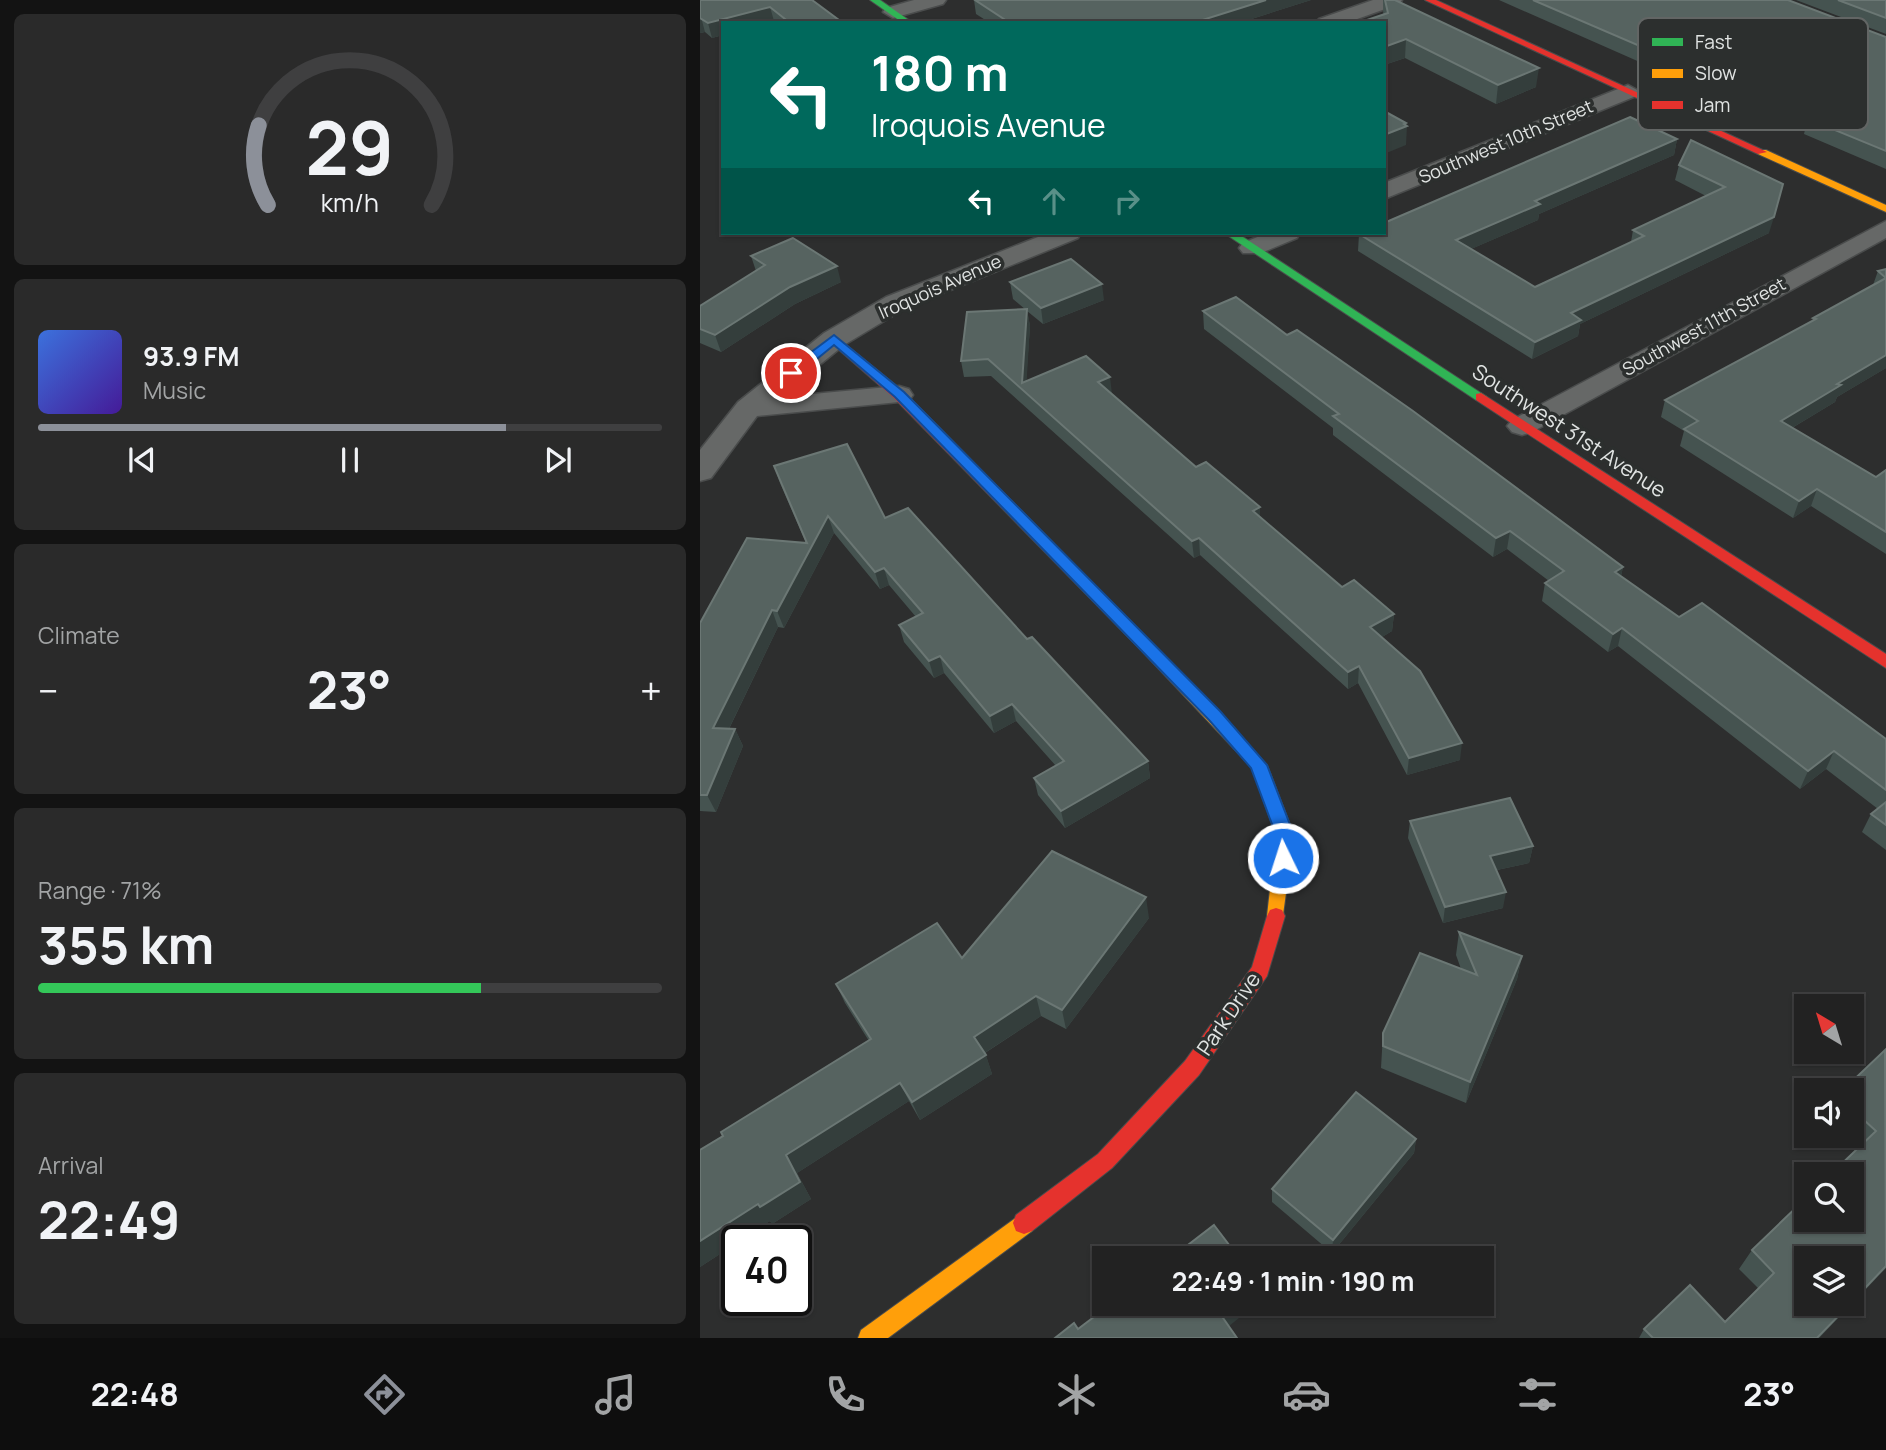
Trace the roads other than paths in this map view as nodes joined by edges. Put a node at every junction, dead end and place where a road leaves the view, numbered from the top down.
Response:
1 (874, 0) edge
2 (936, 0) edge
3 (1392, 0) edge
4 (1429, 0) edge
5 (901, 17) edge
6 (1332, 21) edge
7 (1628, 91) junction
8 (1638, 96) edge
9 (1713, 130) edge
10 (1386, 191) edge
11 (1886, 209) edge
12 (1886, 228) edge
13 (1064, 235) edge
14 (1233, 235) edge
15 (1283, 235) edge
16 (1252, 248) junction
17 (834, 339) junction
18 (899, 395) junction
19 (748, 408) junction
20 (1522, 426) junction
21 (700, 471) edge
22 (1886, 662) edge
23 (869, 1338) edge

1 - 5 street
2 - 5 street
3 - 6 street
4 - 7 street
7 - 8 street
7 - 10 street, Southwest 10th Street
9 - 11 street
12 - 20 street, Southwest 11th Street
13 - 17 street, Iroquois Avenue
14 - 16 street, Southwest 31st Avenue
15 - 16 street
16 - 20 street, Southwest 31st Avenue
17 - 18 street, Park Drive
17 - 19 street, Iroquois Avenue
18 - 19 street
18 - 23 street, Park Drive
19 - 21 street, Iroquois Avenue
20 - 22 street, Southwest 31st Avenue

